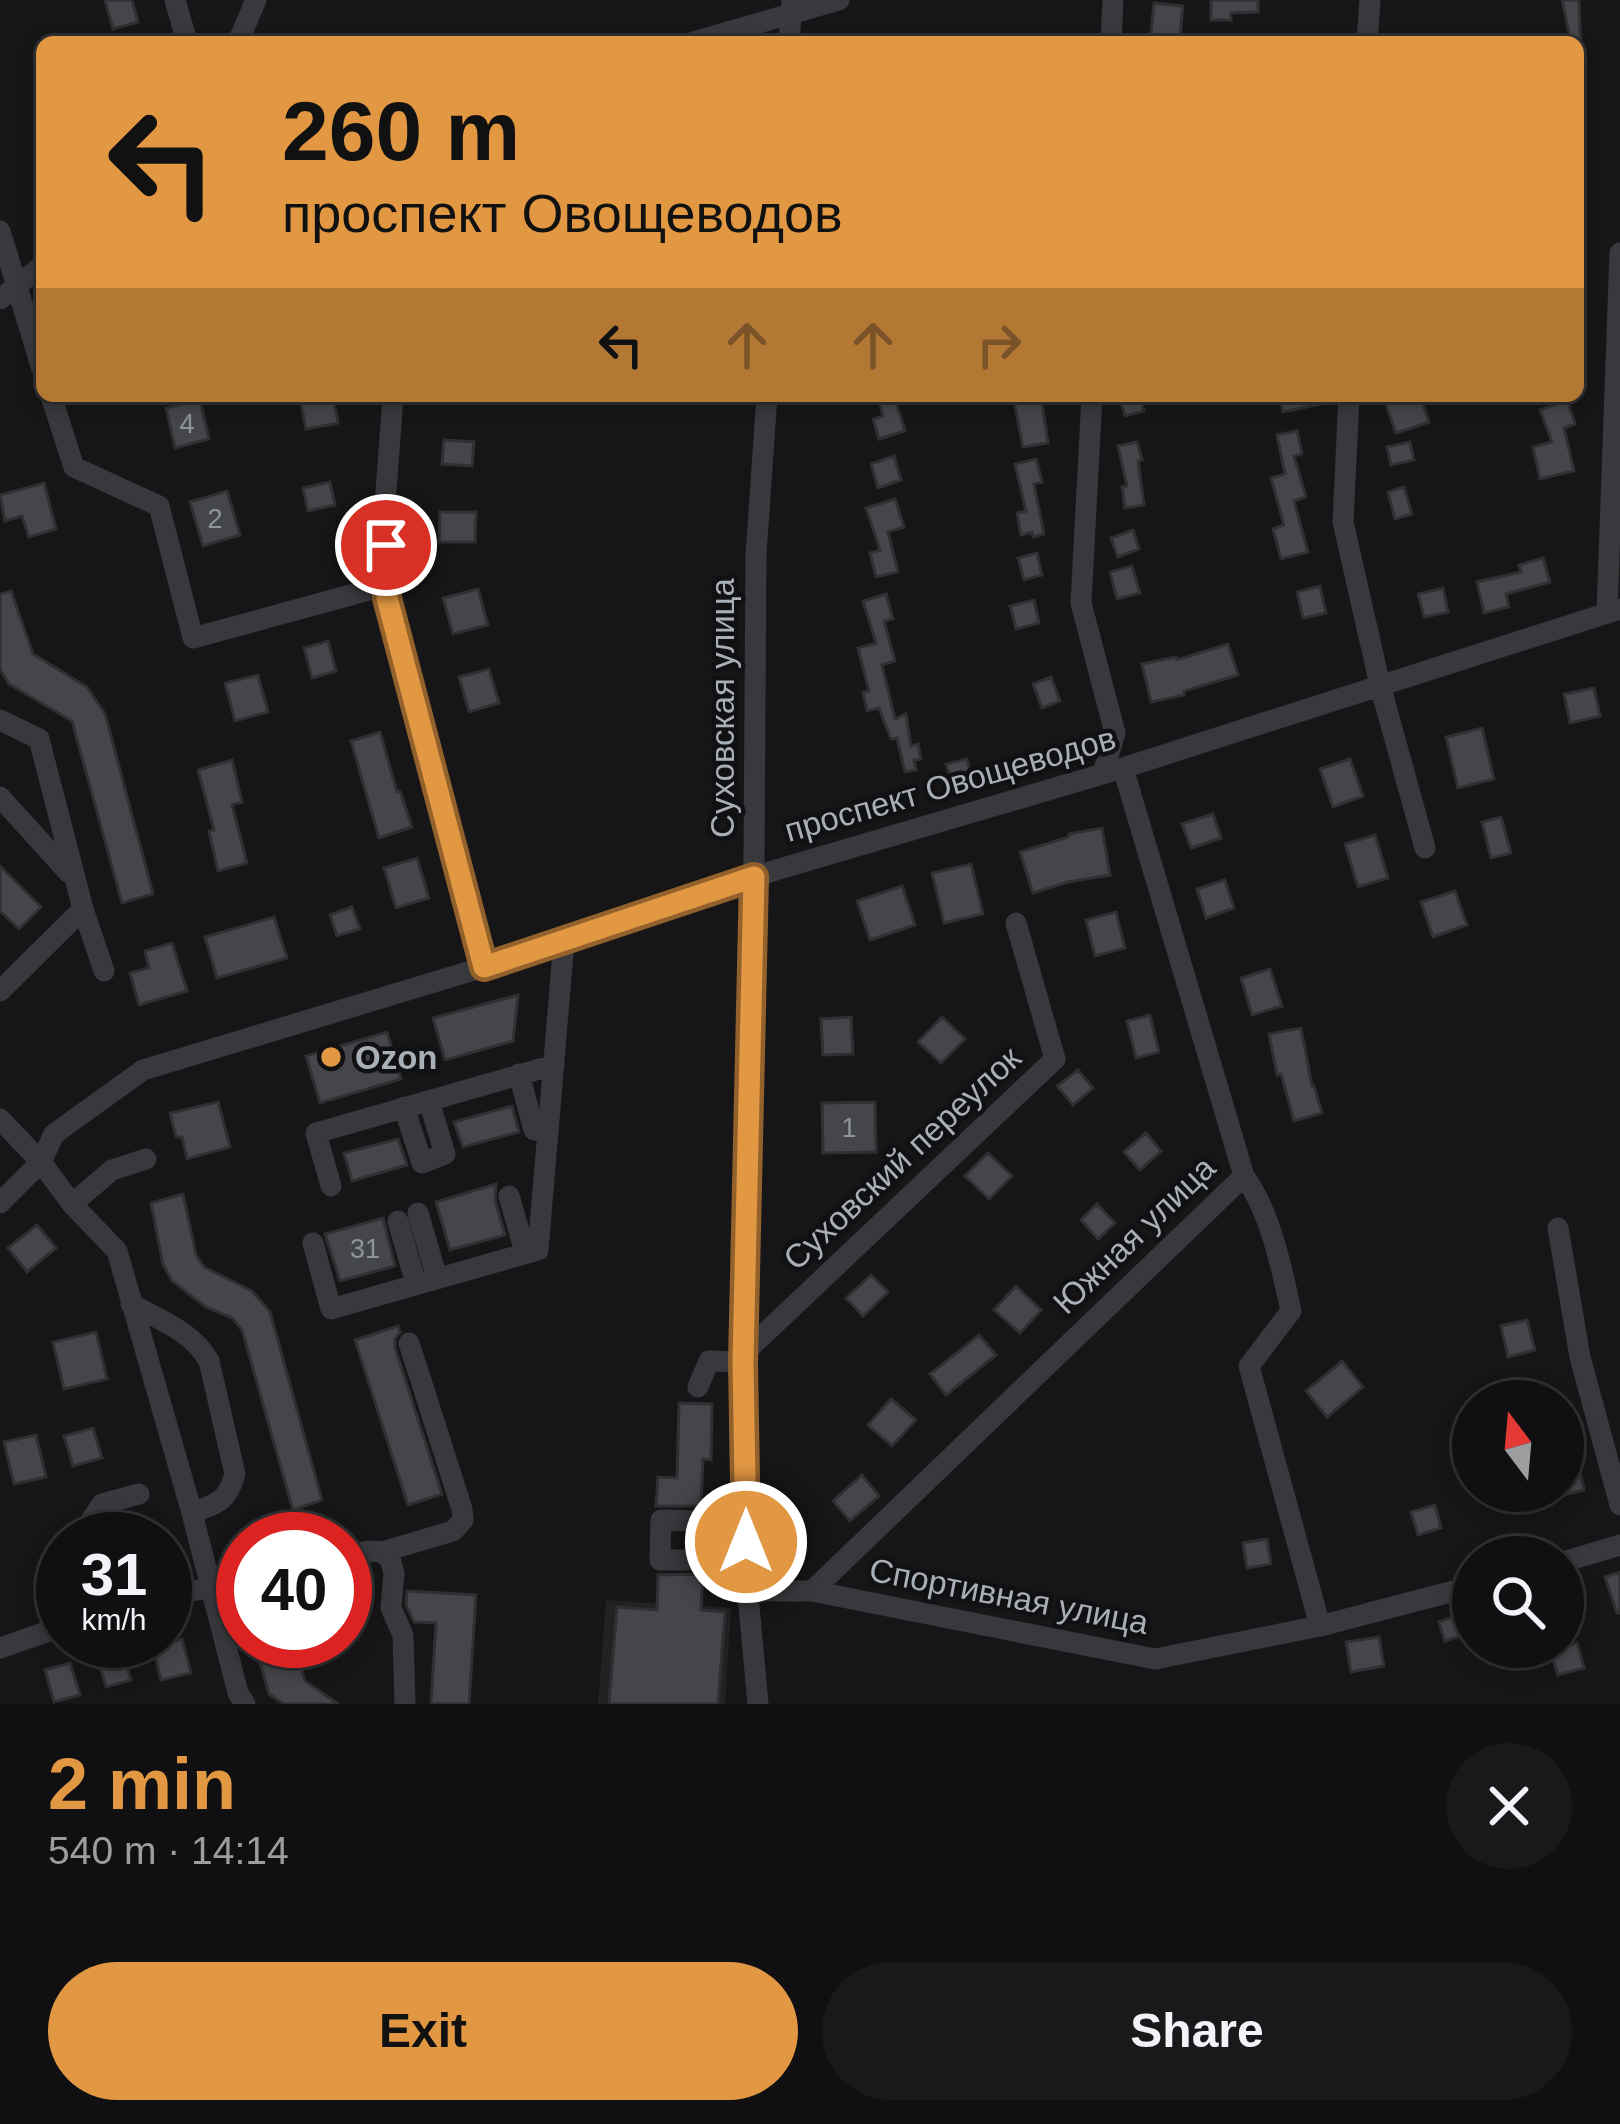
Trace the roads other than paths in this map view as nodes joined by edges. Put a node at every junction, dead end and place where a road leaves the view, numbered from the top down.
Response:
1 (175, 0) edge
2 (256, 0) edge
3 (839, 0) edge
4 (1113, 0) edge
5 (1370, 0) edge
6 (792, 7) edge
7 (185, 36) edge
8 (241, 36) edge
9 (710, 36) edge
10 (1111, 36) edge
11 (1367, 36) edge
12 (0, 231) edge
13 (1620, 253) edge
14 (36, 270) edge
15 (7, 292) edge
16 (36, 356) edge
17 (53, 402) edge
18 (393, 402) edge
19 (766, 402) edge
20 (1092, 402) edge
21 (1349, 402) edge
22 (387, 585) junction
23 (1614, 611) edge
24 (1380, 685) junction
25 (0, 720) edge
26 (1113, 771) junction
27 (0, 797) edge
28 (1425, 848) dead end
29 (754, 877) junction
30 (74, 878) junction
31 (83, 909) junction
32 (1016, 923) dead end
33 (564, 941) junction
34 (484, 967) junction
35 (104, 971) dead end
36 (0, 991) edge
37 (554, 1065) junction
38 (519, 1074) junction
39 (429, 1101) junction
40 (404, 1107) junction
41 (0, 1119) edge
42 (548, 1124) junction
43 (146, 1159) dead end
44 (41, 1162) junction
45 (1244, 1176) junction
46 (331, 1186) dead end
47 (509, 1196) dead end
48 (0, 1203) edge
49 (72, 1204) junction
50 (408, 1217) dead end
51 (1558, 1228) dead end
52 (313, 1243) dead end
53 (525, 1252) junction
54 (427, 1281) junction
55 (131, 1304) junction
56 (409, 1343) dead end
57 (744, 1358) junction
58 (698, 1387) dead end
59 (139, 1493) dead end
60 (1620, 1505) edge
61 (97, 1512) edge
62 (192, 1512) edge
63 (192, 1513) joint
64 (746, 1542) junction
65 (700, 1543) dead end
66 (1620, 1545) edge
67 (372, 1551) edge
68 (382, 1552) junction
69 (1584, 1556) edge
70 (216, 1588) edge
71 (212, 1589) junction
72 (192, 1591) edge
73 (812, 1591) junction
74 (1452, 1591) edge
75 (748, 1596) junction
76 (1320, 1626) junction
77 (36, 1635) edge
78 (0, 1648) edge
79 (244, 1704) edge
80 (405, 1704) edge
81 (758, 1704) edge

1 - 7 street
2 - 8 street
3 - 6 street
4 - 10 street
5 - 11 street
6 - 9 street
12 - 15 street
13 - 23 street
14 - 15 street
15 - 16 street
17 - 22 street
18 - 22 street
19 - 29 street, Суховская улица
20 - 26 street, Южная улица
21 - 24 street
22 - 34 street
23 - 24 street, проспект Овощеводов
24 - 26 street, проспект Овощеводов
24 - 28 street
25 - 30 street
26 - 29 street, проспект Овощеводов
26 - 45 street, Южная улица
27 - 30 street
29 - 33 street, проспект Овощеводов
29 - 57 street, Суховская улица
30 - 31 street
31 - 35 street
31 - 36 street
32 - 57 street, Суховский переулок
33 - 34 street, проспект Овощеводов
33 - 37 street
34 - 44 street, проспект Овощеводов
37 - 38 street
37 - 42 street
38 - 39 street
38 - 42 street
39 - 40 street
39 - 40 street
40 - 46 street
41 - 44 street
42 - 53 street
43 - 49 street
44 - 48 street, проспект Овощеводов
44 - 49 street
45 - 73 street, Южная улица
45 - 76 street
47 - 53 street
49 - 55 street
50 - 54 street
51 - 60 street
52 - 54 street
53 - 54 street
55 - 62 street
55 - 63 street
56 - 68 street
57 - 58 street
57 - 64 street, Суховская улица
59 - 61 street
63 - 71 street
64 - 65 street
64 - 75 street, Суховская улица
66 - 69 street
67 - 68 street
68 - 80 street
70 - 71 street
71 - 72 street
71 - 79 street
73 - 75 street
73 - 76 street, Спортивная улица
74 - 76 street, Спортивная улица
75 - 81 street, Суховская улица
77 - 78 street

